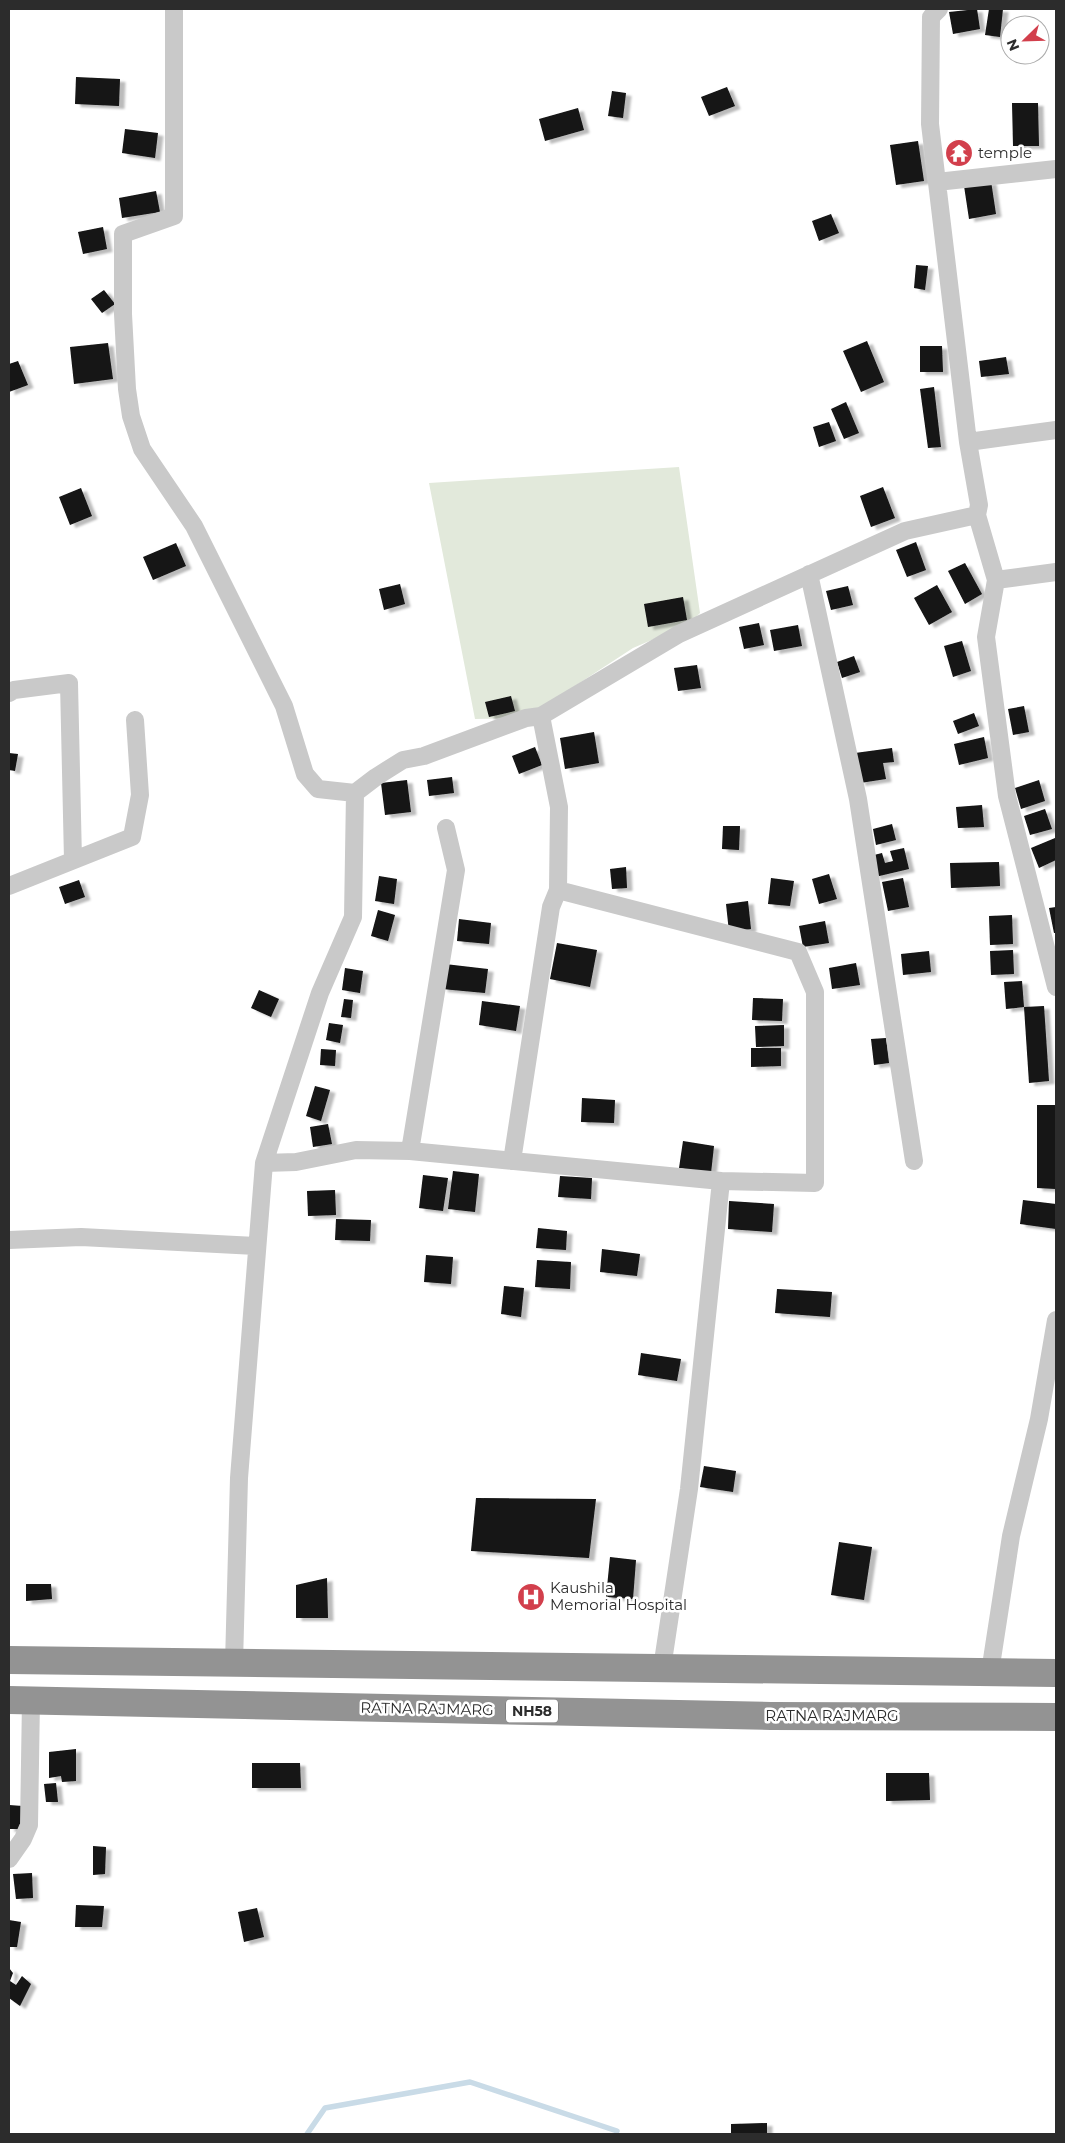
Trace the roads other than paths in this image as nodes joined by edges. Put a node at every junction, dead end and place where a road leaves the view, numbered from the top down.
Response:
1 (174, 9) edge
2 (939, 9) edge
3 (1056, 169) edge
4 (937, 182) junction
5 (1056, 430) edge
6 (968, 442) junction
7 (977, 515) junction
8 (1056, 572) edge
9 (809, 574) junction
10 (996, 580) junction
11 (9, 693) edge
12 (541, 716) junction
13 (135, 720) dead end
14 (355, 793) junction
15 (446, 828) dead end
16 (73, 860) junction
17 (9, 886) edge
18 (558, 890) junction
19 (1056, 987) edge
20 (410, 1151) junction
21 (512, 1161) junction
22 (914, 1162) dead end
23 (264, 1163) junction
24 (721, 1181) junction
25 (9, 1240) edge
26 (256, 1246) junction
27 (1056, 1320) edge
28 (1048, 1420) edge
29 (9, 1660) edge
30 (234, 1663) junction
31 (662, 1668) junction
32 (990, 1672) junction
33 (1056, 1673) edge
34 (20, 1700) edge
35 (1056, 1716) edge
36 (9, 1859) edge

1 - 14 street
2 - 4 street
3 - 4 street
4 - 6 street
5 - 6 street
6 - 7 street
7 - 9 street
7 - 10 street
8 - 10 street
9 - 12 street
9 - 22 street
10 - 19 street
11 - 16 street
12 - 14 street
12 - 18 street
13 - 16 street
14 - 23 street
15 - 20 street
16 - 17 street
18 - 21 street
18 - 24 street
20 - 21 street
20 - 23 street
21 - 24 street
23 - 26 street
24 - 31 street
25 - 26 street
26 - 30 street
27 - 28 street
28 - 32 street
29 - 30 highway
30 - 31 highway
31 - 32 highway
32 - 33 highway
34 - 35 highway, RATNA RAJMARG / NH58
34 - 36 street

